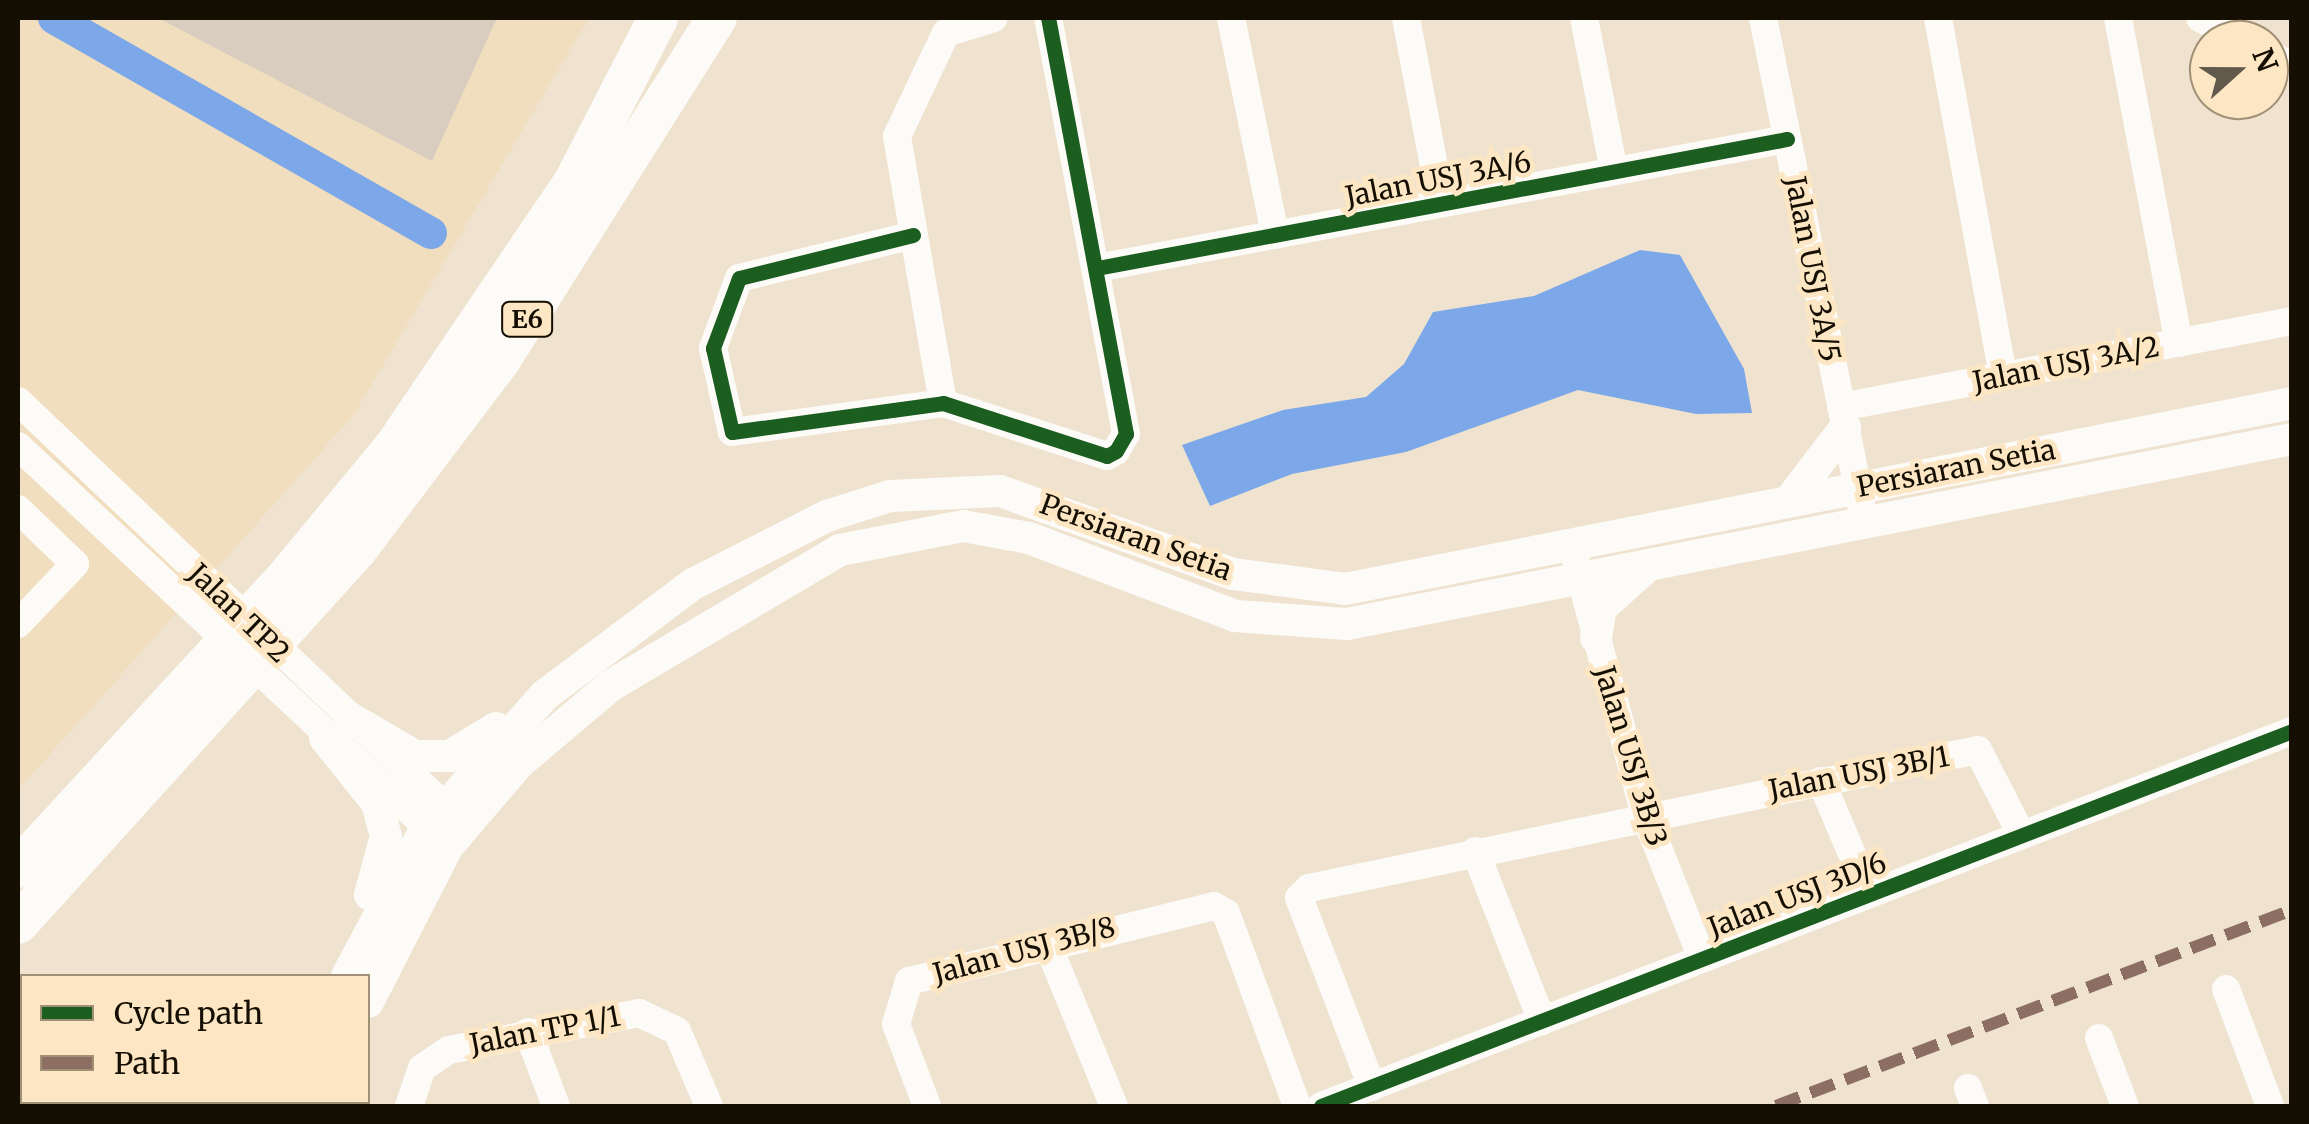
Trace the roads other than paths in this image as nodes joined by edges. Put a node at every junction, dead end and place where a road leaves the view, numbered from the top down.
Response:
1 (658, 18) edge
2 (717, 18) edge
3 (994, 18) edge
4 (1048, 18) edge
5 (1232, 18) edge
6 (1406, 18) edge
7 (1584, 18) edge
8 (1763, 18) edge
9 (1938, 18) edge
10 (2118, 18) edge
11 (1787, 139) junction
12 (1614, 172) junction
13 (1441, 204) junction
14 (913, 235) junction
15 (1275, 235) junction
16 (1097, 268) junction
17 (2292, 321) edge
18 (2179, 342) junction
19 (2004, 376) junction
20 (18, 401) edge
21 (943, 403) junction
22 (2292, 403) edge
23 (1845, 429) junction
24 (2292, 439) edge
25 (18, 446) edge
26 (1892, 481) junction
27 (1856, 487) junction
28 (1790, 500) junction
29 (18, 509) edge
30 (1864, 521) junction
31 (1578, 566) junction
32 (1646, 568) junction
33 (694, 584) junction
34 (299, 592) junction
35 (1521, 596) junction
36 (18, 624) edge
37 (1596, 638) junction
38 (196, 704) junction
39 (337, 728) junction
40 (2292, 731) edge
41 (1821, 781) junction
42 (1645, 815) junction
43 (445, 826) junction
44 (2021, 834) junction
45 (1475, 851) junction
46 (18, 868) edge
47 (1868, 894) junction
48 (18, 924) edge
49 (1048, 943) junction
50 (1702, 958) junction
51 (334, 974) edge
52 (348, 974) edge
53 (2226, 989) dead end
54 (370, 997) edge
55 (1542, 1021) junction
56 (528, 1032) junction
57 (2099, 1038) dead end
58 (1372, 1087) junction
59 (410, 1101) edge
60 (556, 1106) edge
61 (709, 1106) edge
62 (926, 1106) edge
63 (1114, 1106) edge
64 (1297, 1106) edge
65 (1322, 1106) edge
66 (2125, 1106) edge
67 (2270, 1106) edge

1 - 34 highway, E6
2 - 34 highway, E6
3 - 14 street
4 - 16 street
5 - 15 street
6 - 13 street
7 - 12 street
8 - 11 street, Jalan USJ 3A/5
9 - 19 street
10 - 18 street
11 - 12 street, Jalan USJ 3A/6
11 - 23 street, Jalan USJ 3A/5
12 - 13 street, Jalan USJ 3A/6
13 - 15 street, Jalan USJ 3A/6
14 - 21 street
14 - 21 street
15 - 16 street, Jalan USJ 3A/6
16 - 21 street
17 - 18 street, Jalan USJ 3A/2
18 - 19 street, Jalan USJ 3A/2
19 - 23 street, Jalan USJ 3A/2
20 - 39 street, Jalan TP2
22 - 26 main road, Persiaran Setia
23 - 26 main road
23 - 27 street, Jalan USJ 3A/5
23 - 28 main road
24 - 30 main road, Persiaran Setia
25 - 39 street, Jalan TP2
26 - 27 main road, Persiaran Setia
27 - 28 main road, Persiaran Setia
27 - 30 street, Jalan USJ 3A/5
28 - 31 main road, Persiaran Setia
29 - 36 street
30 - 32 main road, Persiaran Setia
31 - 32 main road, Persiaran Setia
31 - 33 main road, Persiaran Setia
31 - 35 main road, Persiaran Setia
31 - 37 street, Jalan USJ 3B/3
32 - 37 main road
33 - 39 main road
33 - 43 main road, Persiaran Setia
34 - 38 highway, E6
35 - 37 main road
35 - 43 main road, Persiaran Setia
37 - 42 street, Jalan USJ 3B/3
38 - 46 highway, E6
38 - 48 highway, E6
39 - 43 street, Jalan TP2
39 - 51 main road
40 - 44 street, Jalan USJ 3D/6
41 - 42 street, Jalan USJ 3B/1
41 - 44 street, Jalan USJ 3B/1
41 - 47 street
42 - 45 street, Jalan USJ 3B/1
42 - 50 street, Jalan USJ 3B/3
43 - 52 main road, Persiaran Setia
43 - 54 main road, Persiaran Setia
44 - 47 street, Jalan USJ 3D/6
45 - 55 street
45 - 58 street, Jalan USJ 3B/1
47 - 50 street, Jalan USJ 3D/6
49 - 62 street, Jalan USJ 3B/8
49 - 63 street
49 - 64 street, Jalan USJ 3B/8
50 - 55 street, Jalan USJ 3D/6
53 - 67 street
55 - 58 street, Jalan USJ 3D/6
56 - 59 street, Jalan TP 1/1
56 - 60 street
56 - 61 street, Jalan TP 1/1
57 - 66 street
58 - 65 street, Jalan USJ 3D/6

